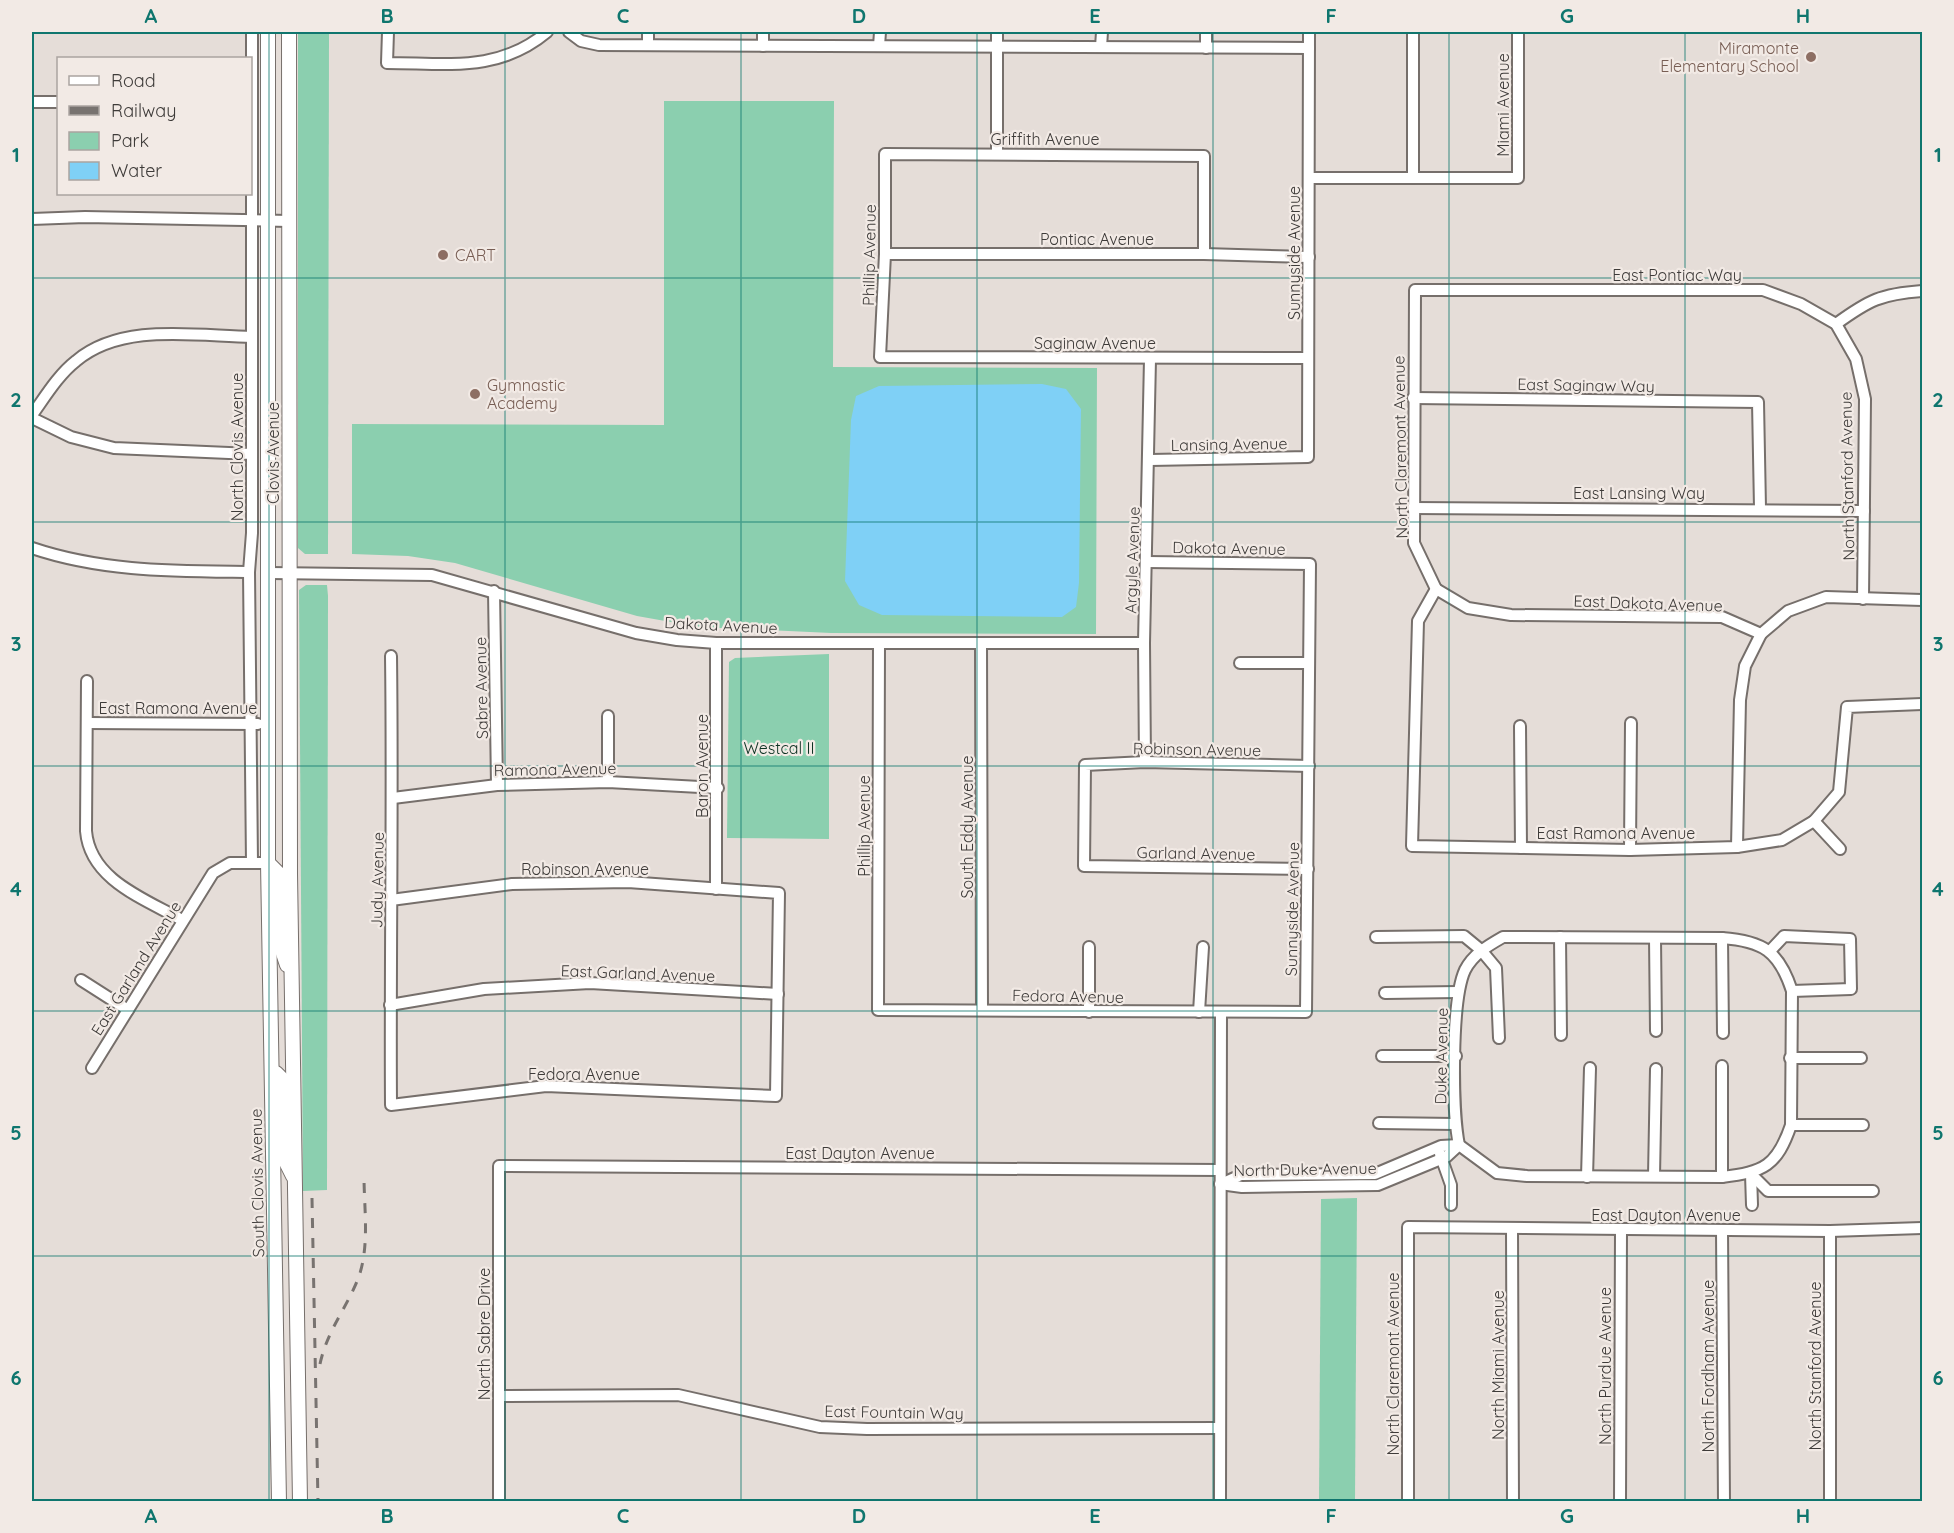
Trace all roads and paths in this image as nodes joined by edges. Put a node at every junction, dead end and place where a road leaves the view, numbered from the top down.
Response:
1 (252, 32) edge
2 (268, 32) edge
3 (290, 32) edge
4 (388, 32) edge
5 (547, 32) edge
6 (569, 32) edge
7 (648, 32) edge
8 (763, 32) edge
9 (880, 32) edge
10 (997, 32) edge
11 (1101, 32) edge
12 (1206, 32) edge
13 (1309, 32) edge
14 (1413, 32) edge
15 (1518, 32) edge
16 (648, 45) junction
17 (764, 46) junction
18 (879, 46) junction
19 (998, 47) junction
20 (1101, 47) junction
21 (1206, 48) junction
22 (1309, 48) junction
23 (252, 57) edge
24 (32, 102) edge
25 (57, 102) edge
26 (885, 154) joint
27 (998, 154) junction
28 (1309, 178) junction
29 (1413, 178) junction
30 (251, 195) edge
31 (32, 219) edge
32 (251, 220) junction
33 (268, 221) junction
34 (290, 222) junction
35 (885, 254) junction
36 (1204, 254) junction
37 (1309, 257) junction
38 (1415, 290) joint
39 (1923, 291) edge
40 (1836, 324) junction
41 (252, 337) junction
42 (880, 357) joint
43 (1308, 358) junction
44 (1150, 359) junction
45 (1413, 398) junction
46 (32, 416) edge
47 (252, 454) junction
48 (1308, 457) joint
49 (1150, 460) junction
50 (1413, 508) junction
51 (1760, 508) junction
52 (1864, 510) junction
53 (32, 548) edge
54 (1147, 562) junction
55 (1310, 564) joint
56 (249, 572) junction
57 (268, 573) junction
58 (290, 573) junction
59 (1436, 589) junction
60 (494, 591) junction
61 (1863, 599) junction
62 (1923, 600) edge
63 (1761, 634) junction
64 (716, 643) junction
65 (879, 643) junction
66 (1144, 643) junction
67 (981, 644) junction
68 (391, 656) dead end
69 (1240, 663) dead end
70 (1309, 663) junction
71 (87, 681) dead end
72 (1923, 704) edge
73 (608, 716) dead end
74 (87, 723) junction
75 (268, 723) junction
76 (1631, 723) dead end
77 (252, 724) junction
78 (1520, 726) dead end
79 (1145, 762) junction
80 (1309, 766) junction
81 (608, 782) junction
82 (497, 785) junction
83 (718, 788) junction
84 (393, 798) junction
85 (1815, 821) junction
86 (1737, 847) junction
87 (1521, 848) junction
88 (1840, 849) dead end
89 (1630, 850) junction
90 (252, 863) junction
91 (268, 863) junction
92 (1084, 866) joint
93 (1308, 869) junction
94 (716, 889) junction
95 (391, 900) junction
96 (182, 920) junction
97 (1376, 937) dead end
98 (1560, 937) junction
99 (1655, 938) junction
100 (1722, 938) junction
101 (1089, 947) dead end
102 (1203, 947) dead end
103 (1481, 950) junction
104 (1770, 951) junction
105 (292, 975) junction
106 (81, 980) dead end
107 (1792, 991) junction
108 (1458, 992) junction
109 (1385, 993) dead end
110 (778, 994) junction
111 (271, 998) junction
112 (390, 1005) junction
113 (128, 1010) junction
114 (878, 1010) joint
115 (982, 1010) junction
116 (1089, 1012) junction
117 (1199, 1012) junction
118 (1221, 1012) junction
119 (1656, 1031) dead end
120 (1723, 1033) dead end
121 (1561, 1035) dead end
122 (1499, 1038) dead end
123 (1382, 1056) dead end
124 (1456, 1056) junction
125 (1790, 1058) junction
126 (1861, 1058) dead end
127 (1722, 1066) dead end
128 (92, 1068) dead end
129 (1590, 1068) dead end
130 (1656, 1069) dead end
131 (272, 1072) junction
132 (293, 1073) junction
133 (391, 1105) joint
134 (1379, 1123) dead end
135 (1455, 1124) junction
136 (1791, 1125) junction
137 (1863, 1125) dead end
138 (1459, 1145) junction
139 (1440, 1153) junction
140 (499, 1166) joint
141 (1220, 1170) junction
142 (1752, 1174) junction
143 (1654, 1176) junction
144 (1587, 1177) junction
145 (1722, 1177) junction
146 (295, 1180) junction
147 (1220, 1184) junction
148 (1873, 1191) dead end
149 (1451, 1205) dead end
150 (1752, 1205) dead end
151 (1408, 1227) joint
152 (1923, 1228) edge
153 (1512, 1229) junction
154 (1621, 1230) junction
155 (1722, 1230) junction
156 (1830, 1231) junction
157 (500, 1396) junction
158 (1220, 1428) junction
159 (279, 1502) edge
160 (300, 1502) edge
161 (499, 1502) edge
162 (1220, 1502) edge
163 (1408, 1502) edge
164 (1513, 1502) edge
165 (1620, 1502) edge
166 (1724, 1502) edge
167 (1830, 1502) edge

1 - 23 street, North Clovis Avenue
2 - 33 main road, Clovis Avenue
3 - 34 main road, Clovis Avenue
4 - 5 street
6 - 16 street
7 - 16 street
8 - 17 street
9 - 18 street
10 - 19 street
11 - 20 street
12 - 21 street
13 - 22 street, Sunnyside Avenue
14 - 29 street
15 - 29 street, Miami Avenue
16 - 17 street
17 - 18 street
18 - 19 street
19 - 20 street
19 - 27 street
20 - 21 street
21 - 22 street
22 - 28 street, Sunnyside Avenue
24 - 25 street
26 - 27 street, Griffith Avenue
26 - 35 street, Phillip Avenue
27 - 36 street, Griffith Avenue
28 - 29 street
28 - 37 street, Sunnyside Avenue
30 - 32 street, North Clovis Avenue
31 - 32 street
32 - 33 street
32 - 41 street, North Clovis Avenue
33 - 34 street
33 - 57 main road, Clovis Avenue
34 - 58 main road, Clovis Avenue
35 - 36 street, Pontiac Avenue
35 - 42 street, Phillip Avenue
36 - 37 street, Pontiac Avenue
37 - 43 street, Sunnyside Avenue
38 - 40 street, East Pontiac Way
38 - 45 street, North Claremont Avenue
39 - 40 street
40 - 52 street, North Stanford Avenue
41 - 46 street
41 - 47 street, North Clovis Avenue
42 - 44 street, Saginaw Avenue
43 - 44 street, Saginaw Avenue
43 - 48 street, Sunnyside Avenue
44 - 49 street, Argyle Avenue
45 - 50 street, North Claremont Avenue
45 - 51 street, East Saginaw Way
46 - 47 street
47 - 56 street, North Clovis Avenue
48 - 49 street, Lansing Avenue
49 - 54 street, Argyle Avenue
50 - 51 street, East Lansing Way
50 - 59 street, North Claremont Avenue
51 - 52 street, East Lansing Way
52 - 61 street, North Stanford Avenue
53 - 56 street
54 - 55 street, Dakota Avenue
54 - 66 street, Argyle Avenue
55 - 70 street, Sunnyside Avenue
56 - 77 street, North Clovis Avenue
57 - 58 street, Dakota Avenue
57 - 75 main road, Clovis Avenue
58 - 60 street, Dakota Avenue
58 - 105 main road, Clovis Avenue
59 - 63 street, East Dakota Avenue
59 - 87 street, East Ramona Avenue
60 - 64 street, Dakota Avenue
60 - 82 street, Sabre Avenue
61 - 62 street
61 - 63 street
63 - 86 street
64 - 65 street, Dakota Avenue
64 - 83 street, Baron Avenue
65 - 67 street, Dakota Avenue
65 - 114 street, Phillip Avenue
66 - 67 street, Dakota Avenue
66 - 79 street, Argyle Avenue
67 - 115 street, South Eddy Avenue
68 - 84 street, Judy Avenue
69 - 70 street
70 - 80 street, Sunnyside Avenue
71 - 74 street
72 - 85 street, East Ramona Avenue
73 - 81 street
74 - 77 street, East Ramona Avenue
74 - 96 street
75 - 77 street, East Ramona Avenue
75 - 91 main road, Clovis Avenue
76 - 89 street
77 - 90 street, North Clovis Avenue
78 - 87 street
79 - 80 street, Robinson Avenue
79 - 92 street, Robinson Avenue
80 - 93 street, Sunnyside Avenue
81 - 82 street, Ramona Avenue
81 - 83 street, Ramona Avenue
82 - 84 street, Ramona Avenue
83 - 94 street, Baron Avenue
84 - 95 street, Judy Avenue
85 - 86 street, East Ramona Avenue
85 - 88 street
86 - 89 street, East Ramona Avenue
87 - 89 street, East Ramona Avenue
90 - 91 street, East Garland Avenue
90 - 96 street, East Garland Avenue
91 - 105 main road
91 - 111 main road, South Clovis Avenue
92 - 93 street, Garland Avenue
93 - 118 street, Sunnyside Avenue
94 - 95 street, Robinson Avenue
94 - 110 street, Robinson Avenue
95 - 112 street, Judy Avenue
96 - 113 street, East Garland Avenue
97 - 103 street
98 - 99 street, Duke Avenue
98 - 103 street, Duke Avenue
98 - 121 street
99 - 100 street, Duke Avenue
99 - 119 street
100 - 104 street, Duke Avenue
100 - 120 street
101 - 116 street
102 - 117 street
103 - 108 street, Duke Avenue
103 - 122 street
104 - 107 street
104 - 107 street
105 - 132 main road
106 - 113 street
107 - 125 street
108 - 109 street
108 - 124 street, Duke Avenue
110 - 112 street, East Garland Avenue
110 - 133 street, Fedora Avenue
111 - 131 main road, South Clovis Avenue
111 - 132 main road
112 - 133 street, Judy Avenue
113 - 128 street, East Garland Avenue
114 - 115 street, Fedora Avenue
115 - 116 street, Fedora Avenue
116 - 117 street, Fedora Avenue
117 - 118 street, Fedora Avenue
118 - 141 street
123 - 124 street
124 - 135 street, Duke Avenue
125 - 126 street
125 - 136 street
127 - 145 street
129 - 144 street
130 - 143 street
131 - 146 main road
131 - 159 main road, South Clovis Avenue
132 - 146 main road
134 - 135 street
135 - 138 street, Duke Avenue
136 - 137 street
136 - 142 street
138 - 139 street, North Duke Avenue
138 - 144 street
139 - 147 street, North Duke Avenue
139 - 149 street
140 - 141 street, East Dayton Avenue
140 - 157 street, North Sabre Drive
141 - 147 street, North Duke Avenue
142 - 145 street
142 - 148 street
142 - 150 street
143 - 144 street
143 - 145 street
146 - 160 main road
147 - 158 street, North Duke Avenue
151 - 153 street, East Dayton Avenue
151 - 163 street, North Claremont Avenue
152 - 156 street, East Dayton Avenue
153 - 154 street, East Dayton Avenue
153 - 164 street, North Miami Avenue
154 - 155 street, East Dayton Avenue
154 - 165 street, North Purdue Avenue
155 - 156 street, East Dayton Avenue
155 - 166 street, North Fordham Avenue
156 - 167 street, North Stanford Avenue
157 - 158 street, East Fountain Way
157 - 161 street, North Sabre Drive
158 - 162 street, North Duke Avenue

